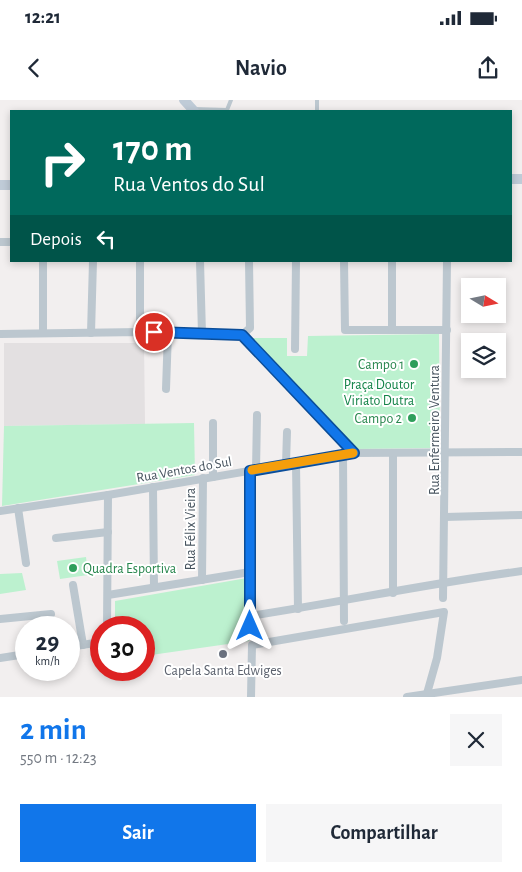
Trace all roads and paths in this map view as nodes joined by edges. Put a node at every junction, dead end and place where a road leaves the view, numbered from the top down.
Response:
1 (184, 100) edge
2 (194, 110) edge
3 (44, 262) edge
4 (93, 262) edge
5 (140, 262) edge
6 (200, 262) edge
7 (249, 262) edge
8 (296, 262) edge
9 (344, 262) edge
10 (392, 262) edge
11 (447, 262) edge
12 (392, 330) junction
13 (447, 330) junction
14 (43, 332) junction
15 (140, 332) junction
16 (168, 332) junction
17 (91, 333) junction
18 (0, 334) edge
19 (202, 334) junction
20 (242, 335) junction
21 (295, 349) dead end
22 (166, 389) dead end
23 (257, 415) dead end
24 (213, 423) dead end
25 (287, 432) dead end
26 (522, 452) edge
27 (354, 453) junction
28 (446, 453) junction
29 (343, 454) junction
30 (392, 454) junction
31 (296, 463) junction
32 (286, 464) junction
33 (253, 470) junction
34 (213, 477) junction
35 (202, 478) junction
36 (154, 487) junction
37 (108, 495) junction
38 (18, 508) junction
39 (0, 511) edge
40 (522, 515) edge
41 (446, 517) junction
42 (108, 532) junction
43 (56, 538) dead end
44 (26, 563) dead end
45 (522, 571) edge
46 (250, 572) junction
47 (202, 580) junction
48 (444, 581) junction
49 (73, 585) dead end
50 (154, 587) junction
51 (393, 593) junction
52 (108, 595) junction
53 (443, 598) dead end
54 (344, 601) junction
55 (298, 608) junction
56 (52, 614) dead end
57 (108, 616) edge
58 (250, 616) junction
59 (0, 619) edge
60 (344, 621) dead end
61 (250, 636) dead end
62 (90, 644) edge
63 (80, 645) edge
64 (83, 645) junction
65 (15, 656) edge
66 (0, 658) edge
67 (522, 680) edge
68 (426, 695) edge
69 (251, 697) edge
70 (407, 697) edge

1 - 2 street
3 - 14 street
4 - 17 street
5 - 15 street
6 - 19 street
7 - 20 street
8 - 21 street
9 - 12 street
10 - 12 street
11 - 13 street, Rua Enfermeiro Ventura
12 - 13 street
13 - 28 street, Rua Enfermeiro Ventura
14 - 17 street
14 - 18 street
15 - 16 street
15 - 17 street
16 - 19 street
16 - 22 street
19 - 20 street
20 - 27 street
23 - 33 street
24 - 34 street
25 - 32 street
26 - 28 street, Rua Ventos do Sul
27 - 29 street, Rua Ventos do Sul
27 - 30 street, Rua Ventos do Sul
28 - 30 street, Rua Ventos do Sul
28 - 41 street, Rua Enfermeiro Ventura
29 - 31 street, Rua Ventos do Sul
29 - 54 street
30 - 51 street
31 - 32 street, Rua Ventos do Sul
31 - 55 street
32 - 33 street, Rua Ventos do Sul
33 - 34 street, Rua Ventos do Sul
33 - 46 street
34 - 35 street, Rua Ventos do Sul
35 - 36 street, Rua Ventos do Sul
35 - 47 street, Rua Félix Vieira
36 - 37 street, Rua Ventos do Sul
36 - 50 street
37 - 38 street, Rua Ventos do Sul
37 - 42 street
38 - 39 street, Rua Ventos do Sul
38 - 44 street
40 - 41 street
41 - 48 street, Rua Enfermeiro Ventura
42 - 43 street
42 - 52 street
45 - 48 street
46 - 47 street
46 - 58 street
47 - 50 street
48 - 51 street
48 - 53 street, Rua Enfermeiro Ventura
49 - 64 street
50 - 52 street
51 - 54 street
52 - 57 street
54 - 55 street
54 - 60 street
55 - 58 street
56 - 59 street
58 - 61 street
62 - 64 street
63 - 64 street
65 - 66 street
67 - 68 street
68 - 69 street
68 - 70 street

